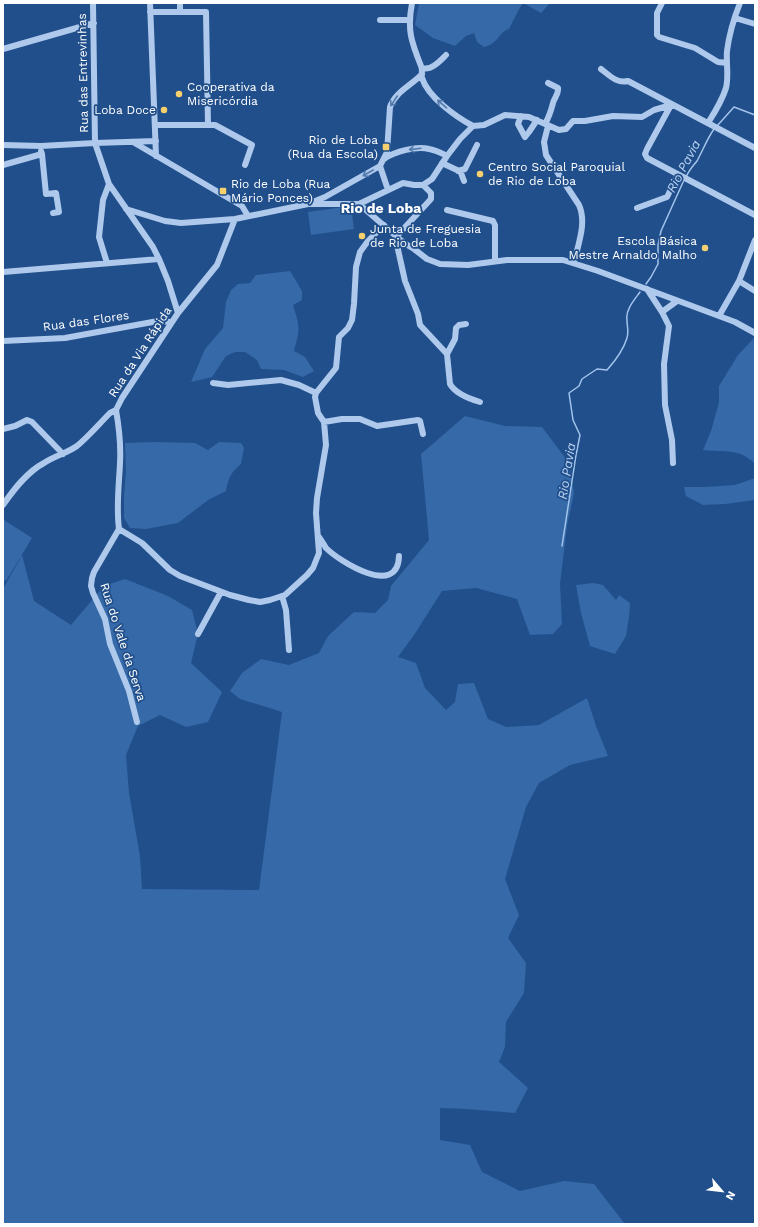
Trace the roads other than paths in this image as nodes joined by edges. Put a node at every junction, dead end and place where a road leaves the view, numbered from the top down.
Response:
1 (93, 3) edge
2 (150, 3) edge
3 (180, 3) edge
4 (412, 3) edge
5 (662, 3) edge
6 (740, 3) edge
7 (150, 12) junction
8 (180, 12) junction
9 (735, 18) junction
10 (380, 20) dead end
11 (409, 20) junction
12 (94, 24) junction
13 (755, 24) edge
14 (3, 49) edge
15 (446, 55) dead end
16 (728, 63) junction
17 (601, 69) dead end
18 (422, 71) junction
19 (548, 84) dead end
20 (671, 105) junction
21 (521, 116) junction
22 (537, 120) junction
23 (208, 124) junction
24 (710, 124) junction
25 (155, 125) junction
26 (546, 125) junction
27 (473, 126) junction
28 (156, 141) junction
29 (95, 142) junction
30 (133, 142) junction
31 (3, 145) edge
32 (477, 145) dead end
33 (41, 146) junction
34 (755, 148) edge
35 (42, 154) junction
36 (156, 156) junction
37 (447, 156) junction
38 (384, 160) junction
39 (442, 163) junction
40 (3, 165) edge
41 (245, 165) dead end
42 (380, 166) junction
43 (458, 171) junction
44 (678, 175) junction
45 (464, 181) dead end
46 (109, 184) junction
47 (423, 185) junction
48 (388, 190) junction
49 (326, 201) junction
50 (359, 204) junction
51 (637, 208) dead end
52 (126, 209) junction
53 (447, 210) dead end
54 (53, 213) dead end
55 (755, 215) edge
56 (248, 216) junction
57 (235, 219) junction
58 (384, 225) junction
59 (398, 238) junction
60 (755, 240) edge
61 (159, 259) junction
62 (495, 261) junction
63 (107, 263) junction
64 (574, 263) junction
65 (3, 272) edge
66 (739, 281) junction
67 (647, 289) junction
68 (755, 292) edge
69 (677, 301) junction
70 (662, 312) junction
71 (178, 313) junction
72 (719, 316) junction
73 (171, 322) junction
74 (466, 324) dead end
75 (755, 332) edge
76 (3, 341) edge
77 (447, 354) junction
78 (213, 383) dead end
79 (316, 393) junction
80 (480, 402) dead end
81 (116, 410) junction
82 (324, 422) junction
83 (3, 429) edge
84 (423, 434) dead end
85 (64, 454) junction
86 (673, 463) dead end
87 (3, 505) edge
88 (119, 529) junction
89 (318, 536) junction
90 (399, 556) dead end
91 (221, 592) junction
92 (282, 596) junction
93 (198, 634) dead end
94 (289, 650) dead end
95 (137, 722) dead end

1 - 12 street, Rua das Entrevinhas
2 - 7 street
3 - 8 street
4 - 11 street
5 - 16 street
6 - 9 street
7 - 8 street
7 - 25 street
8 - 23 street
9 - 13 street
9 - 16 street
10 - 11 street
11 - 18 street
12 - 14 street
12 - 29 street, Rua das Entrevinhas
15 - 18 street
16 - 24 street
17 - 20 street
27 -> 18 street
18 -> 38 street
19 - 26 street
20 - 24 street
20 - 26 street
20 - 44 street
21 - 22 street
21 - 22 street
21 - 27 street
22 - 26 street
23 - 25 street
23 - 41 street
24 - 34 street
25 - 28 street
26 - 64 street
27 - 37 street
28 - 30 street
28 - 36 street
29 - 30 street
29 - 33 street
29 - 46 street, Rua das Entrevinhas
30 - 36 street
31 - 33 street
32 - 43 street
33 - 35 street
35 - 40 street
35 - 54 street
36 - 56 street
37 -> 38 street
37 - 39 street
38 - 42 street
39 - 43 street
39 - 47 street
42 - 48 street
42 -> 49 street
43 - 45 street
44 - 51 street
44 - 55 street
46 - 52 street, Rua das Entrevinhas
46 - 63 street
47 - 48 street
47 - 59 street
48 - 50 street
49 - 50 street
49 - 56 street
50 - 58 street
52 - 57 street
52 - 61 street, Rua das Entrevinhas
53 - 62 street
56 - 57 street
57 - 71 street, Rua da Via Rápida
58 - 59 street
58 - 79 street
59 - 62 street
59 - 77 street
60 - 66 street
61 - 63 street
61 - 71 street, Rua das Entrevinhas
62 - 64 street
63 - 65 street
64 - 67 street
66 - 68 street
66 - 72 street
67 - 69 street
67 - 70 street
69 - 70 street
69 - 72 street
70 - 86 street
71 - 73 street, Rua da Via Rápida
72 - 75 street
73 - 76 street, Rua das Flores
73 - 81 street, Rua da Via Rápida
74 - 77 street
77 - 80 street
78 - 79 street
79 - 82 street
81 - 85 street, Rua da Via Rápida
81 - 88 street
82 - 84 street
82 - 89 street
83 - 85 street
85 - 87 street, Rua da Via Rápida
88 - 91 street
88 - 95 street, Rua do Vale da Serva
89 - 90 street
89 - 92 street
91 - 92 street
91 - 93 street
92 - 94 street

